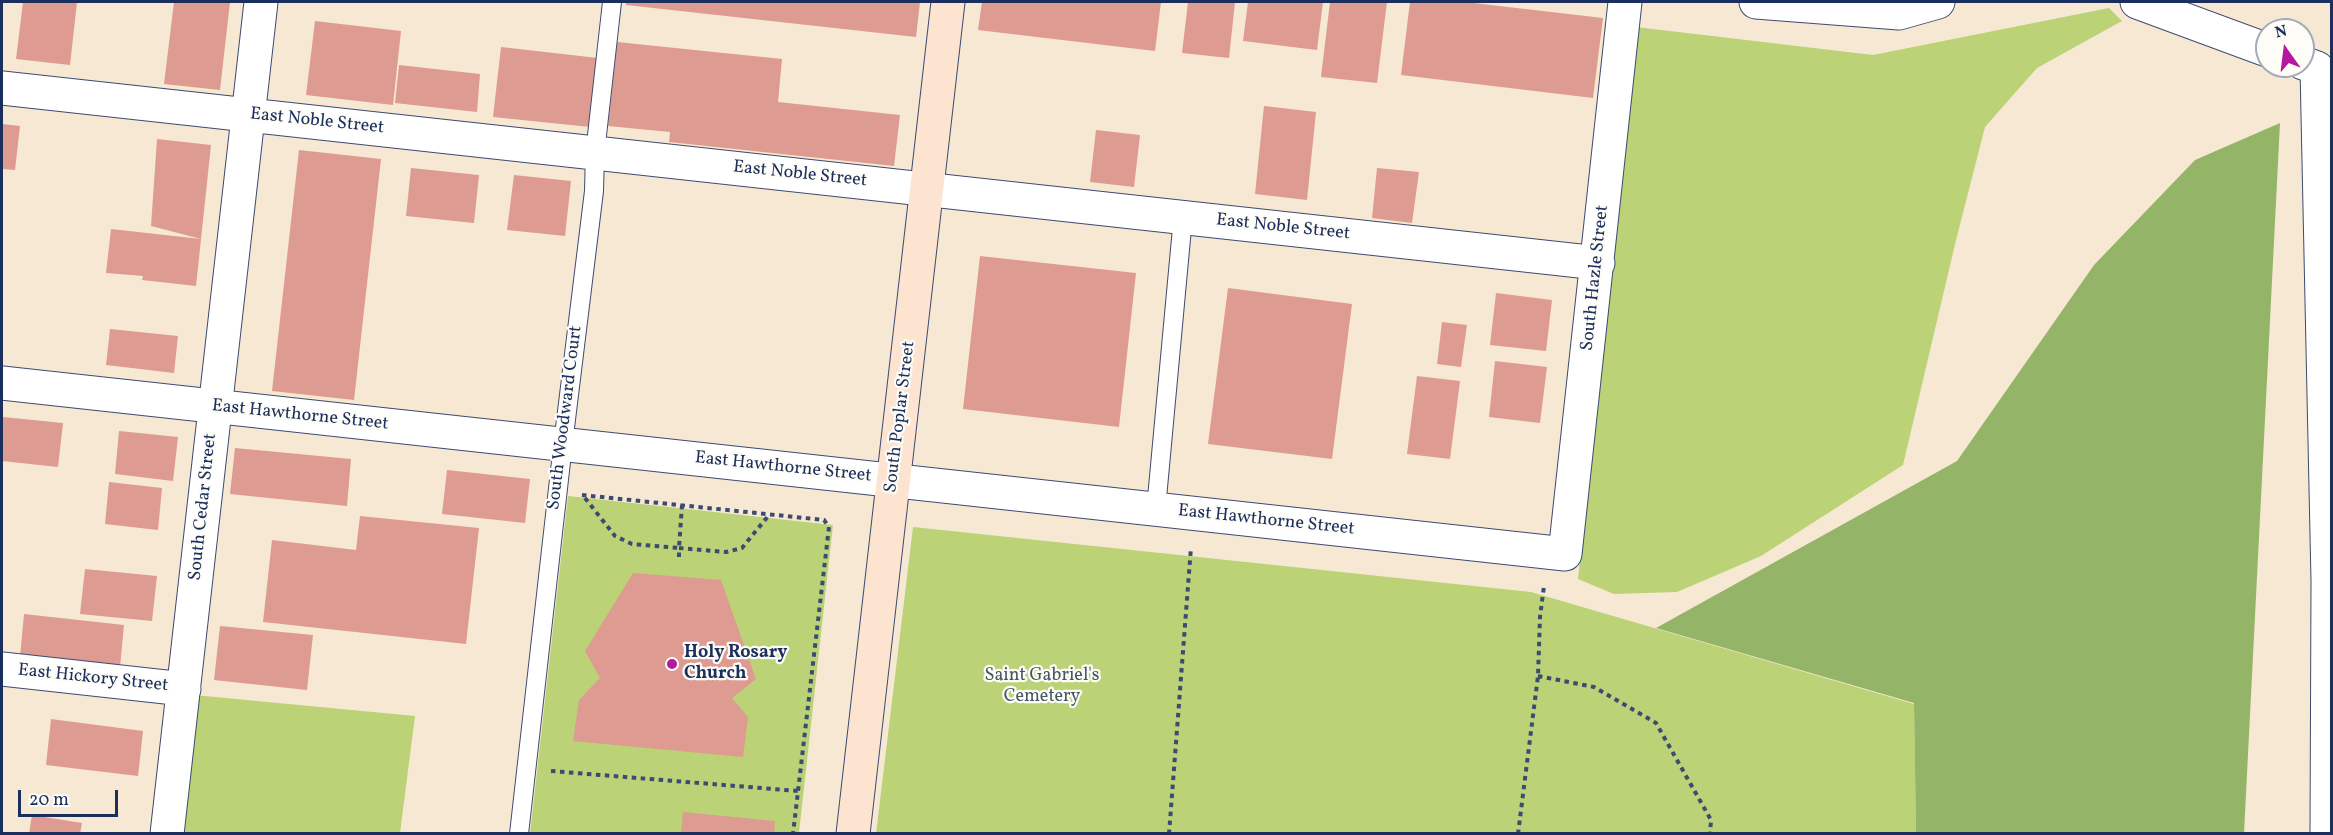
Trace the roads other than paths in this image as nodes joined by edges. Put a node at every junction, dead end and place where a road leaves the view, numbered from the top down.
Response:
1 (261, 2) edge
2 (612, 2) edge
3 (948, 2) edge
4 (1624, 2) edge
5 (1756, 2) edge
6 (1938, 2) edge
7 (2137, 2) edge
8 (1899, 7) edge
9 (2255, 46) edge
10 (2315, 67) edge
11 (2, 88) edge
12 (248, 115) junction
13 (595, 153) junction
14 (927, 189) junction
15 (1183, 217) junction
16 (1598, 263) junction
17 (2, 383) edge
18 (215, 406) junction
19 (563, 444) junction
20 (893, 480) junction
21 (1156, 509) junction
22 (1557, 553) joint
23 (2, 669) edge
24 (184, 689) junction
25 (2329, 734) edge
26 (167, 834) edge
27 (519, 834) edge
28 (853, 834) edge
29 (2327, 834) edge

1 - 12 street, South Cedar Street
2 - 13 lane, South Woodward Court
3 - 14 main road, South Poplar Street
4 - 16 street, South Hazle Street
5 - 8 street
6 - 8 street
7 - 9 street
10 - 25 street
11 - 12 street, East Noble Street
12 - 13 street, East Noble Street
12 - 18 street, South Cedar Street
13 - 14 street, East Noble Street
13 - 19 lane, South Woodward Court
14 - 15 street, East Noble Street
14 - 20 main road, South Poplar Street
15 - 16 street, East Noble Street
15 - 21 lane
16 - 22 street, South Hazle Street
17 - 18 street, East Hawthorne Street
18 - 19 street, East Hawthorne Street
18 - 24 street, South Cedar Street
19 - 20 street, East Hawthorne Street
19 - 27 lane, South Woodward Court
20 - 21 street, East Hawthorne Street
20 - 28 main road, South Poplar Street
21 - 22 street, East Hawthorne Street
23 - 24 street, East Hickory Street
24 - 26 street, South Cedar Street
25 - 29 street

